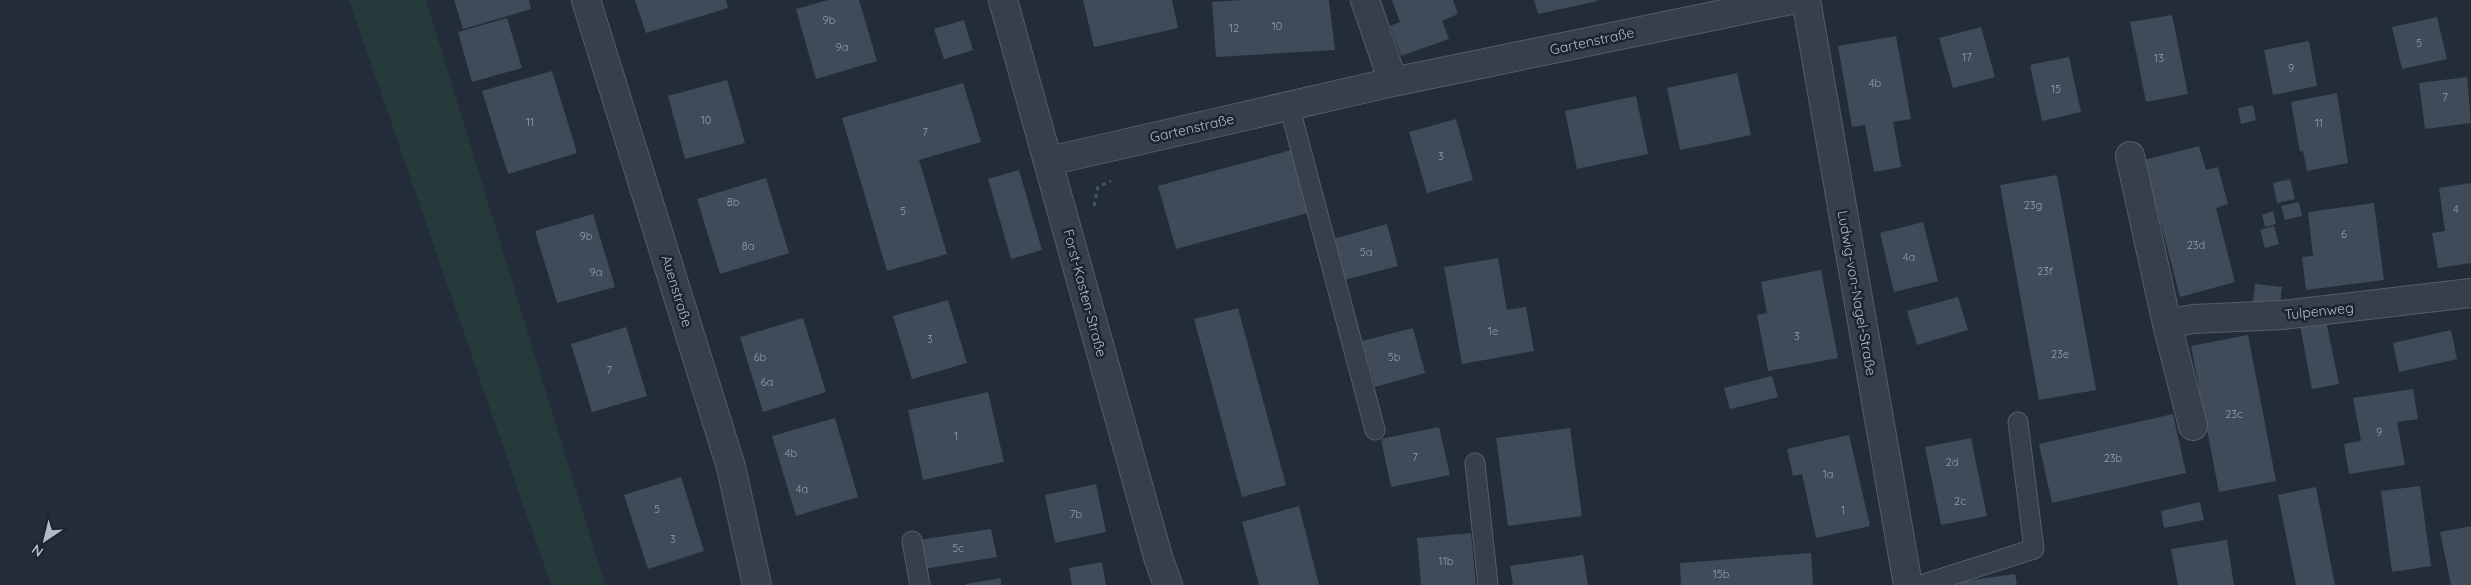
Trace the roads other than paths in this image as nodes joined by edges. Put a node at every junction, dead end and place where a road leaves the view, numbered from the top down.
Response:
1 (586, 0) edge
2 (1003, 0) edge
3 (1365, 0) edge
4 (1791, 0) edge
5 (1806, 0) edge
6 (1394, 82) junction
7 (1289, 105) junction
8 (2130, 156) dead end
9 (1049, 161) junction
10 (2471, 293) edge
11 (2167, 324) junction
12 (2018, 422) dead end
13 (2193, 426) dead end
14 (1375, 430) dead end
15 (1475, 463) dead end
16 (912, 541) dead end
17 (757, 585) edge
18 (920, 585) edge
19 (1168, 585) edge
20 (1488, 585) edge
21 (1908, 585) edge
22 (1921, 585) edge

1 - 17 street, Auenstraße
2 - 9 street, Forst-Kasten-Straße
3 - 6 street
4 - 6 street, Gartenstraße
5 - 21 street, Ludwig-von-Nagel-Straße
6 - 7 street, Gartenstraße
7 - 9 street, Gartenstraße
7 - 14 lane
8 - 11 street
9 - 19 street, Forst-Kasten-Straße
10 - 11 street, Tulpenweg
11 - 13 street
12 - 22 lane
15 - 20 lane
16 - 18 lane

